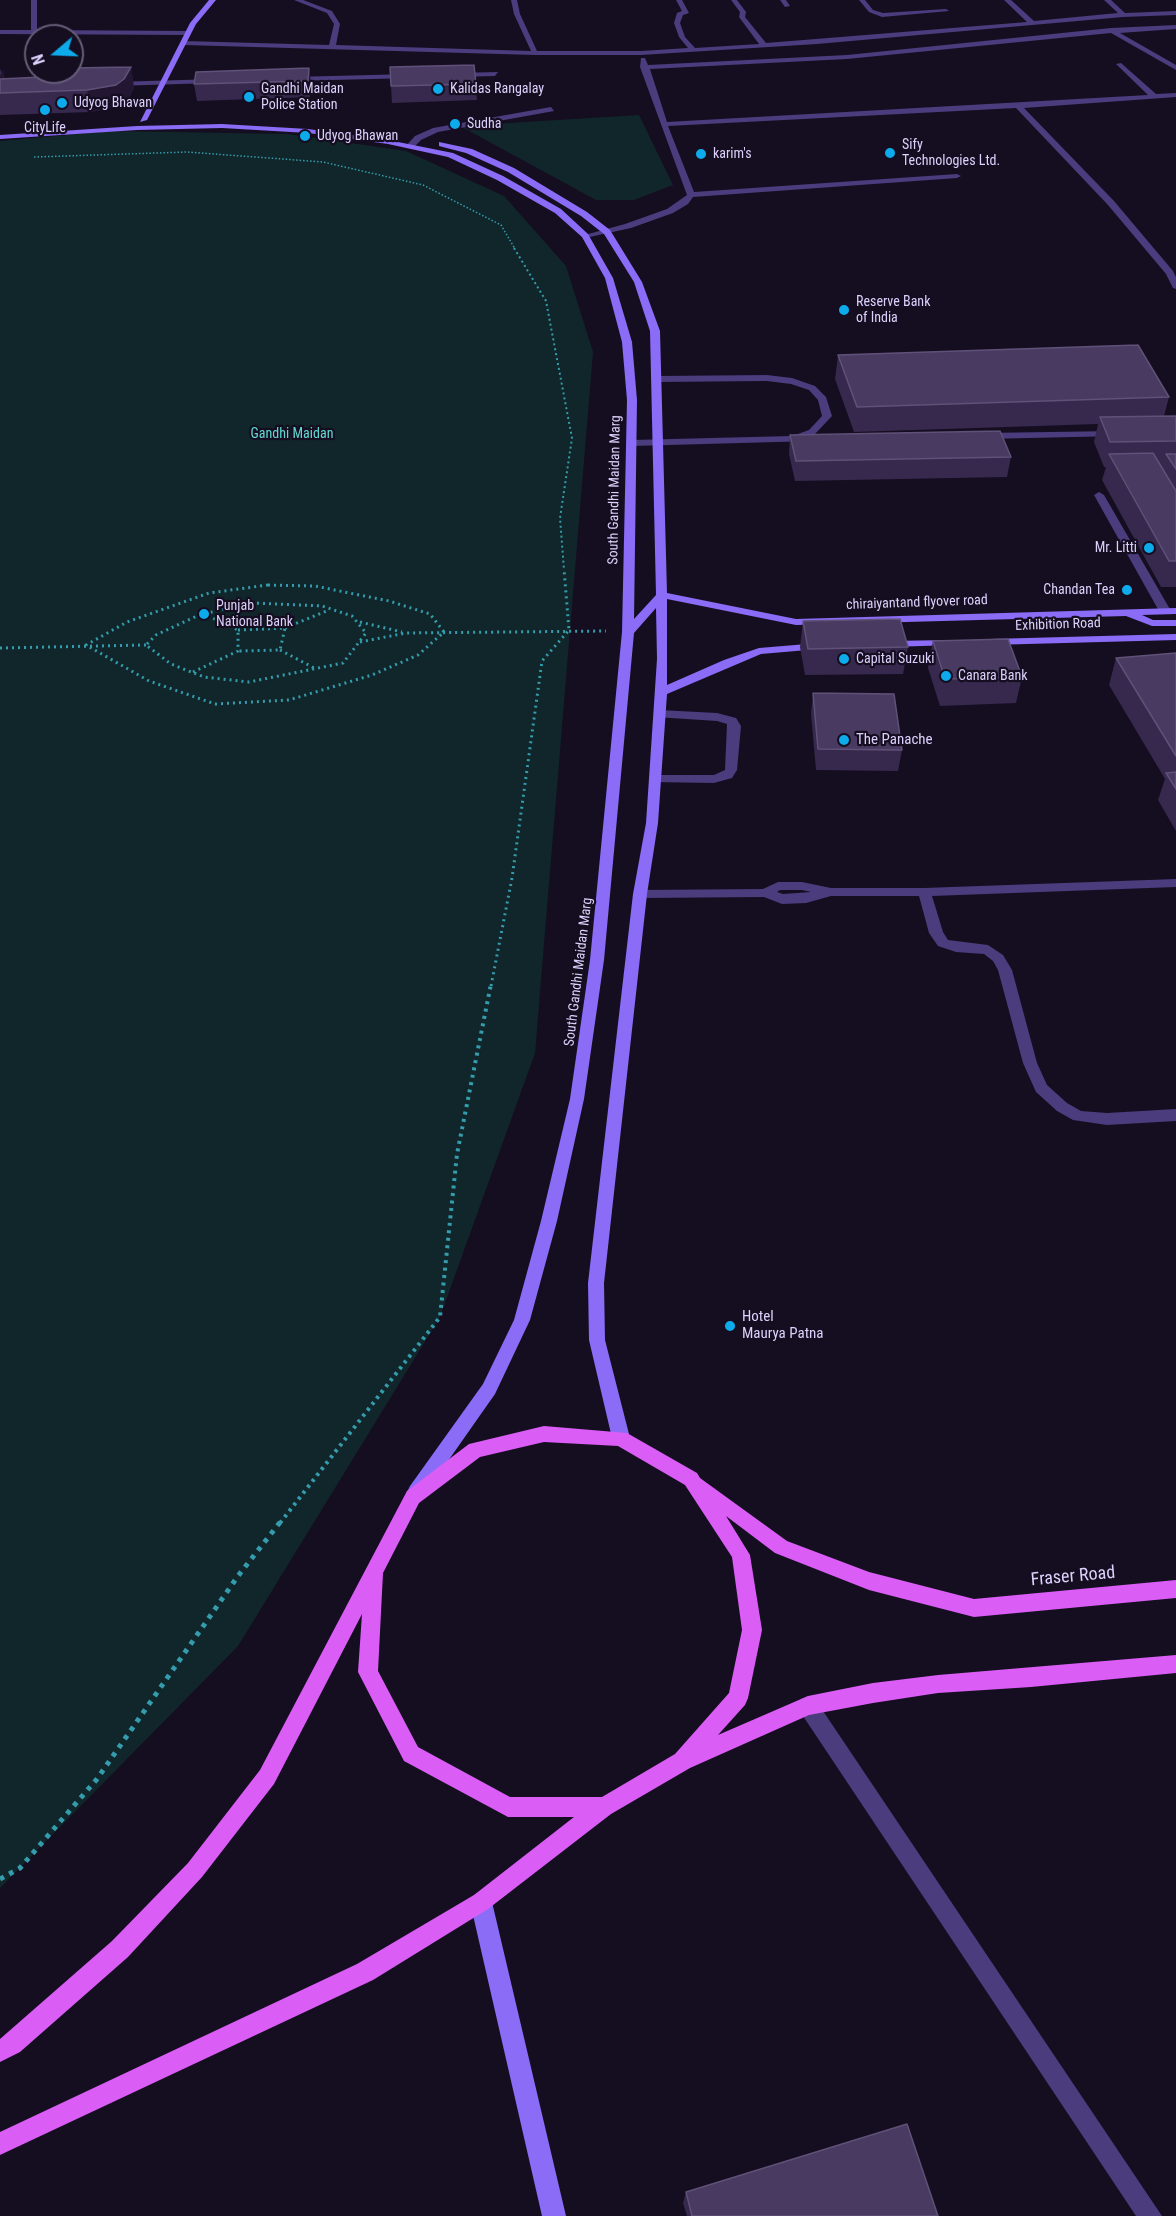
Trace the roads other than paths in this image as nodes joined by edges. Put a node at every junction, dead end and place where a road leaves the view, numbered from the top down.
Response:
1 (34, 0) edge
2 (213, 0) edge
3 (297, 0) edge
4 (514, 0) edge
5 (679, 0) edge
6 (734, 0) edge
7 (862, 0) edge
8 (1008, 0) edge
9 (1107, 0) edge
10 (1176, 13) edge
11 (1123, 15) junction
12 (952, 17) dead end
13 (1094, 17) junction
14 (1032, 22) junction
15 (34, 24) edge
16 (1176, 27) edge
17 (24, 31) edge
18 (1112, 31) junction
19 (0, 32) edge
20 (84, 32) edge
21 (188, 33) junction
22 (184, 43) junction
23 (764, 45) junction
24 (332, 47) junction
25 (693, 50) junction
26 (641, 52) junction
27 (536, 53) junction
28 (1119, 64) dead end
29 (644, 67) junction
30 (1176, 68) edge
31 (495, 74) dead end
32 (418, 75) edge
33 (451, 75) edge
34 (281, 79) edge
35 (222, 81) edge
36 (164, 83) junction
37 (106, 84) edge
38 (1176, 95) edge
39 (1154, 96) junction
40 (1018, 106) junction
41 (551, 109) dead end
42 (140, 124) junction
43 (664, 124) junction
44 (0, 128) edge
45 (0, 137) edge
46 (418, 138) junction
47 (409, 147) junction
48 (957, 176) dead end
49 (691, 195) junction
50 (607, 232) junction
51 (585, 236) junction
52 (1173, 272) edge
53 (1176, 286) edge
54 (657, 379) junction
55 (1129, 434) edge
56 (976, 436) edge
57 (824, 439) edge
58 (788, 440) junction
59 (632, 443) junction
60 (658, 443) junction
61 (1099, 495) dead end
62 (662, 595) junction
63 (1120, 611) junction
64 (1171, 611) edge
65 (1152, 623) junction
66 (1176, 623) edge
67 (628, 632) junction
68 (1176, 637) edge
69 (1125, 638) junction
70 (983, 642) edge
71 (959, 643) edge
72 (877, 645) edge
73 (829, 646) edge
74 (661, 692) junction
75 (659, 714) junction
76 (655, 779) junction
77 (1176, 883) edge
78 (924, 892) junction
79 (640, 894) junction
80 (1176, 1115) edge
81 (621, 1438) junction
82 (691, 1479) junction
83 (413, 1497) junction
84 (374, 1572) junction
85 (1176, 1589) edge
86 (1176, 1664) edge
87 (808, 1706) junction
88 (682, 1761) junction
89 (604, 1807) junction
90 (481, 1902) junction
91 (6, 2048) edge
92 (0, 2144) edge
93 (554, 2216) edge
94 (1149, 2216) edge

1 - 15 street
2 - 21 main road
3 - 24 street
4 - 27 street
5 - 25 street
6 - 23 street
7 - 12 street
8 - 14 street
9 - 11 street
10 - 11 street
11 - 13 street
13 - 14 street
13 - 18 street
14 - 23 street
16 - 18 street
17 - 19 street
18 - 29 street
18 - 30 street
20 - 21 street
21 - 22 main road
22 - 24 street
22 - 36 main road
23 - 25 street
24 - 27 street
25 - 26 street
26 - 27 street
26 - 29 street
28 - 39 street
29 - 43 street
31 - 33 street
32 - 34 street
35 - 36 street
36 - 37 street
36 - 42 main road
38 - 39 street
39 - 40 street
40 - 43 street
40 - 52 street
41 - 46 street
42 - 44 main road
42 - 45 main road
42 - 46 main road
42 - 47 main road, South Gandhi Maidan Marg
43 - 49 street
46 - 47 street
46 - 50 main road
47 - 51 main road, South Gandhi Maidan Marg
48 - 49 street
49 - 50 street
50 - 51 street
50 - 54 main road
51 - 59 main road, South Gandhi Maidan Marg
52 - 53 street
54 - 58 street
54 - 60 main road
55 - 56 street
57 - 58 street
58 - 60 street
59 - 60 street
59 - 67 main road, South Gandhi Maidan Marg
60 - 62 main road
61 - 64 street
62 - 63 main road, chiraiyantand flyover road
62 - 67 main road
62 - 74 main road
63 - 64 main road, chiraiyantand flyover road
63 - 65 main road
65 - 66 main road
65 - 69 main road
67 - 83 main road, South Gandhi Maidan Marg
68 - 69 main road, Exhibition Road
69 - 70 main road, Exhibition Road
71 - 72 main road
73 - 74 main road
74 - 75 main road
75 - 76 main road
75 - 76 street
76 - 79 main road
77 - 78 street
78 - 79 street
78 - 80 street
79 - 81 main road
81 - 82 main road, Fraser Road
81 - 83 main road
82 - 85 main road, Fraser Road
82 - 88 main road
83 - 84 main road
84 - 89 main road
84 - 91 main road
86 - 87 main road
87 - 88 main road
87 - 94 street
88 - 89 main road
89 - 90 main road
90 - 92 main road
90 - 93 main road

